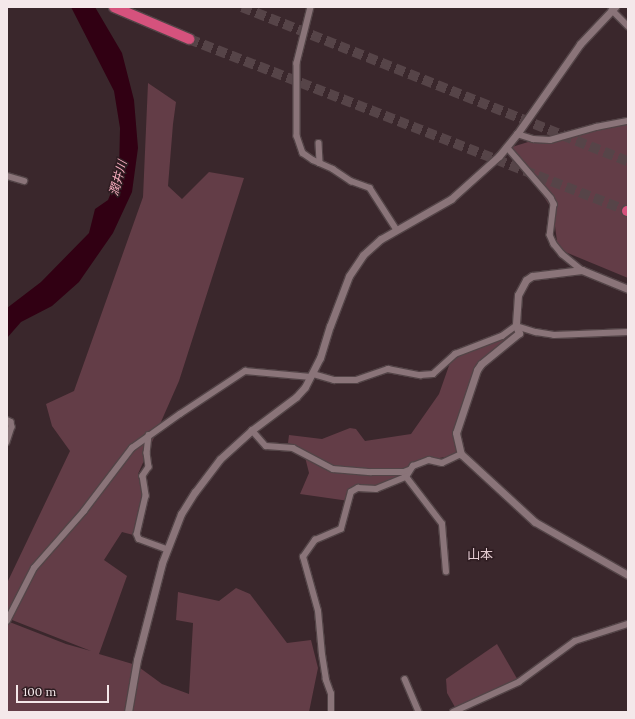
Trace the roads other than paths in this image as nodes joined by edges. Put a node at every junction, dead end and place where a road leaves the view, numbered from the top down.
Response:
1 (114, 7) edge
2 (311, 7) edge
3 (612, 8) edge
4 (628, 26) edge
5 (189, 39) tunnel mouth
6 (628, 121) edge
7 (517, 134) junction
8 (319, 143) dead end
9 (507, 147) junction
10 (320, 163) junction
11 (7, 176) edge
12 (24, 181) dead end
13 (396, 230) junction
14 (582, 270) junction
15 (628, 289) edge
16 (516, 326) junction
17 (628, 332) edge
18 (312, 375) junction
19 (7, 420) edge
20 (252, 430) junction
21 (150, 435) junction
22 (7, 442) edge
23 (461, 454) junction
24 (409, 470) junction
25 (406, 477) junction
26 (166, 549) junction
27 (446, 572) dead end
28 (628, 575) edge
29 (7, 621) edge
30 (628, 624) edge
31 (406, 679) dead end
32 (460, 711) edge
33 (128, 712) edge
34 (331, 712) edge
35 (419, 712) edge
36 (454, 712) edge

1 - 5 highway
2 - 10 street
3 - 4 street
3 - 7 street
6 - 7 street
7 - 9 street
8 - 10 street
9 - 13 street
9 - 14 street
10 - 13 street
11 - 12 street
13 - 18 street
14 - 15 street
14 - 16 street
16 - 17 street
16 - 18 street
16 - 23 street
18 - 20 street
18 - 21 street
19 - 22 street
20 - 24 street
20 - 26 street
21 - 26 street
21 - 29 street
23 - 24 street
23 - 28 street
24 - 25 street
25 - 27 street
25 - 34 street
26 - 33 street
30 - 32 street
31 - 35 street
32 - 36 street

